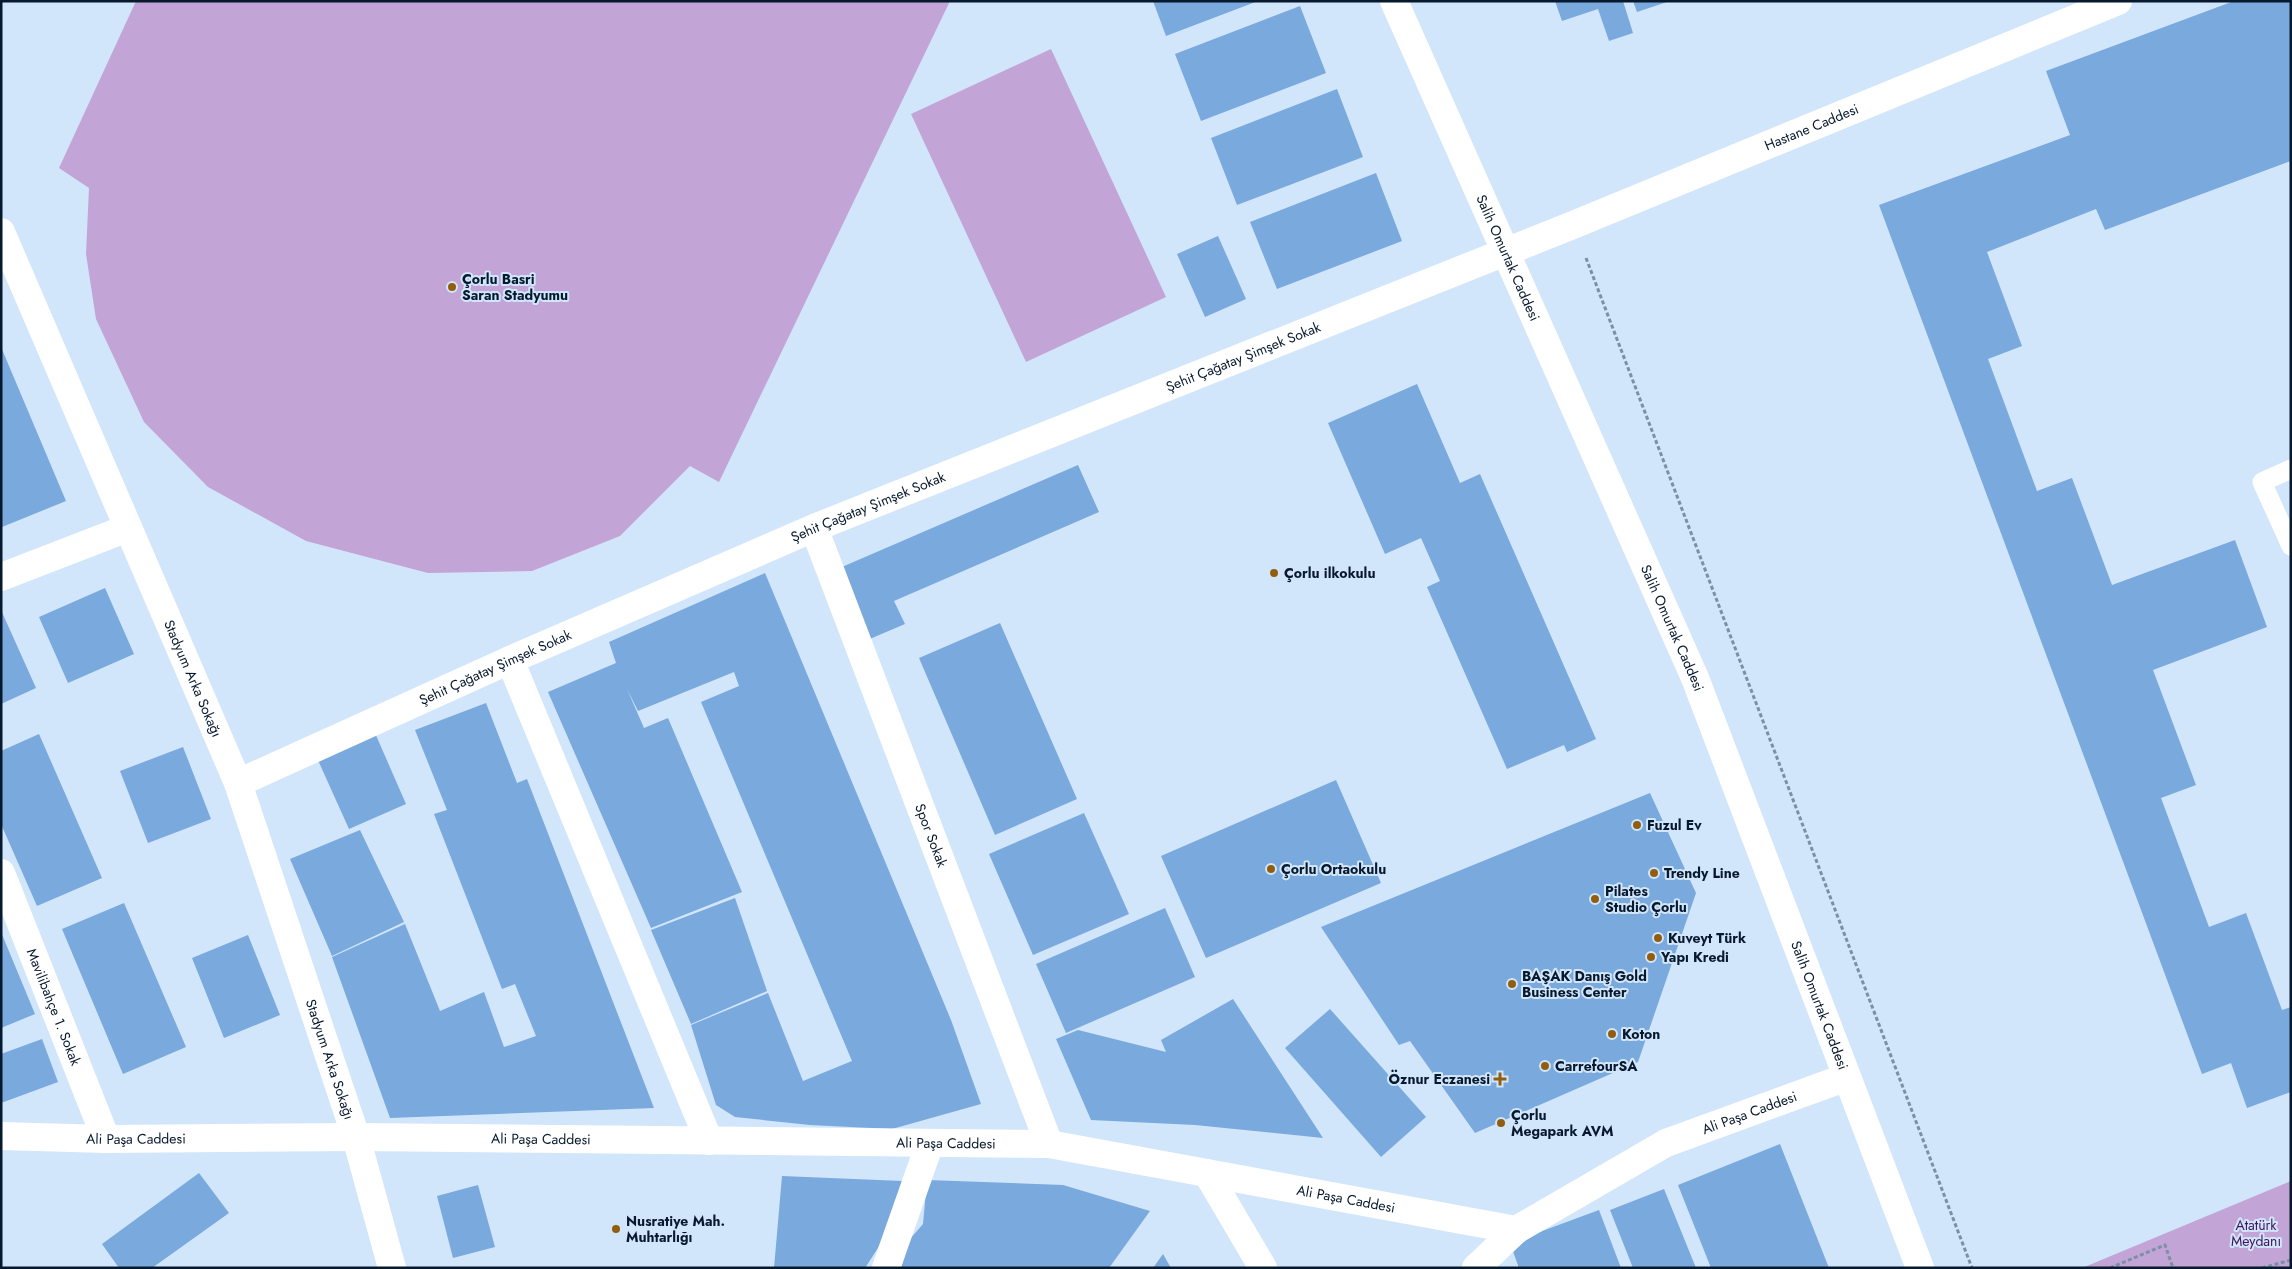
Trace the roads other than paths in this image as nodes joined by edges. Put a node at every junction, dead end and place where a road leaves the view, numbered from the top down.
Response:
1 (1394, 1) edge
2 (2118, 1) edge
3 (1, 232) edge
4 (1506, 252) junction
5 (2291, 469) edge
6 (128, 528) junction
7 (814, 528) junction
8 (2291, 546) edge
9 (1, 577) edge
10 (510, 660) junction
11 (238, 783) junction
12 (1, 873) edge
13 (1847, 1077) junction
14 (1, 1136) edge
15 (356, 1137) junction
16 (106, 1139) junction
17 (709, 1141) junction
18 (930, 1142) junction
19 (1048, 1144) junction
20 (1207, 1173) junction
21 (1516, 1230) junction
22 (392, 1268) edge
23 (886, 1268) edge
24 (1263, 1268) edge
25 (1476, 1268) edge
26 (1920, 1268) edge

1 - 4 street, Salih Omurtak Caddesi
2 - 4 street, Hastane Caddesi
3 - 6 street, Stadyum Arka Sokağı
4 - 7 street, Şehit Çağatay Şimşek Sokak
4 - 13 street, Salih Omurtak Caddesi
5 - 8 lane
6 - 9 street
6 - 11 street, Stadyum Arka Sokağı
7 - 10 street, Şehit Çağatay Şimşek Sokak
7 - 19 street, Spor Sokak
10 - 11 street, Şehit Çağatay Şimşek Sokak
10 - 17 street
11 - 15 street, Stadyum Arka Sokağı
12 - 16 street, Mavilibahçe 1. Sokak
13 - 21 street, Ali Paşa Caddesi
13 - 26 street, Salih Omurtak Caddesi
14 - 16 street, Ali Paşa Caddesi
15 - 16 street, Ali Paşa Caddesi
15 - 17 street, Ali Paşa Caddesi
15 - 22 street, Stadyum Arka Sokağı
17 - 18 street, Ali Paşa Caddesi
18 - 19 street, Ali Paşa Caddesi
18 - 23 street
19 - 20 street, Ali Paşa Caddesi
20 - 21 street, Ali Paşa Caddesi
20 - 24 street
21 - 25 street

